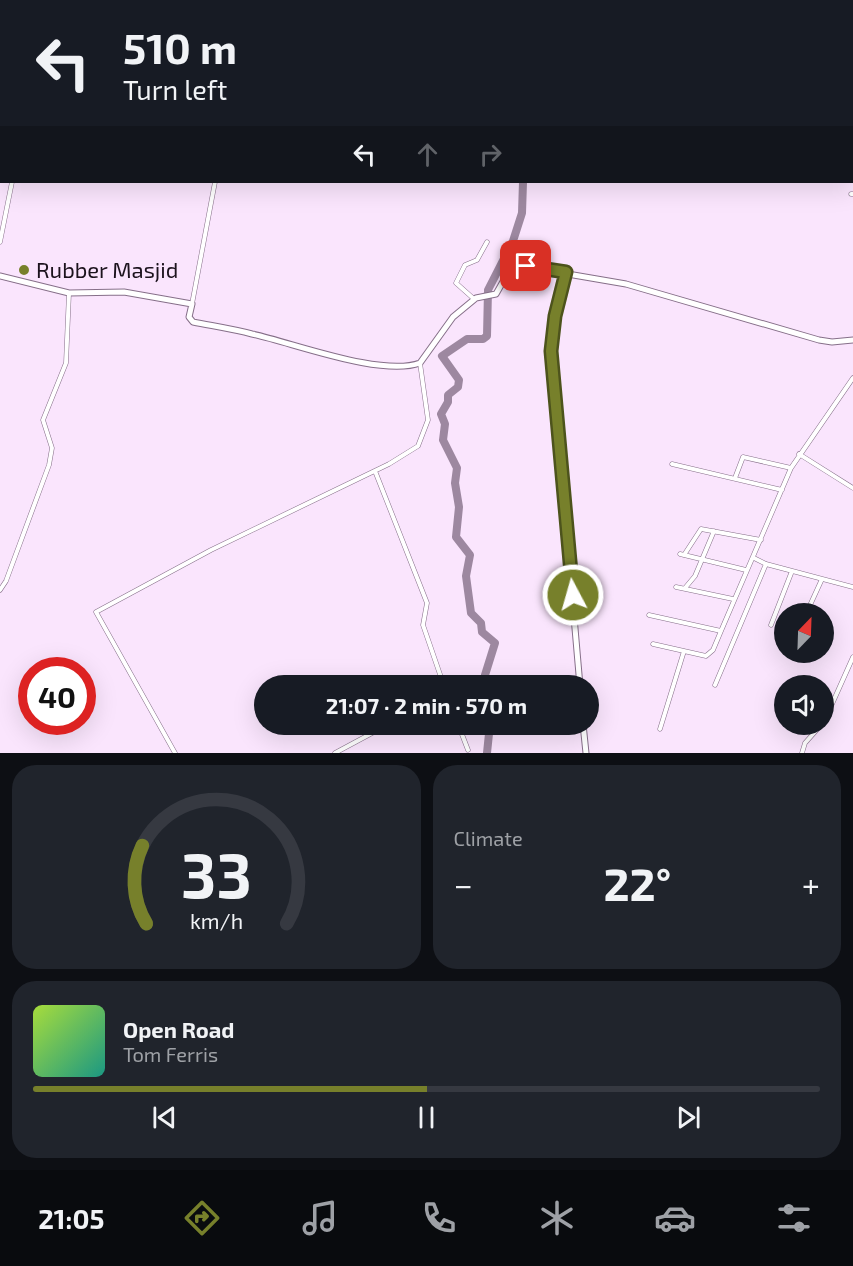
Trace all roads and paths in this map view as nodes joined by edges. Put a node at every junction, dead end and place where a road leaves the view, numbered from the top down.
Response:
1 (12, 183) edge
2 (215, 183) edge
3 (0, 242) edge
4 (487, 242) dead end
5 (566, 272) junction
6 (0, 276) edge
7 (69, 293) junction
8 (474, 299) junction
9 (192, 304) junction
10 (853, 340) edge
11 (420, 363) junction
12 (853, 378) edge
13 (799, 454) junction
14 (672, 464) dead end
15 (791, 468) junction
16 (375, 471) junction
17 (735, 478) junction
18 (853, 488) edge
19 (782, 490) junction
20 (714, 531) junction
21 (761, 540) junction
22 (754, 558) junction
23 (702, 560) junction
24 (766, 564) junction
25 (746, 570) junction
26 (792, 571) junction
27 (822, 579) junction
28 (676, 586) dead end
29 (853, 586) edge
30 (684, 588) junction
31 (0, 590) edge
32 (734, 599) junction
33 (811, 603) edge
34 (649, 615) dead end
35 (771, 625) dead end
36 (721, 631) junction
37 (653, 644) dead end
38 (684, 651) junction
39 (853, 657) edge
40 (440, 675) edge
41 (579, 675) edge
42 (715, 686) dead end
43 (834, 699) edge
44 (660, 729) dead end
45 (369, 735) edge
46 (462, 735) edge
47 (584, 735) edge
48 (812, 735) edge
49 (468, 750) dead end
50 (175, 753) edge
51 (335, 753) edge
52 (586, 753) edge
53 (802, 753) edge

1 - 3 street
2 - 9 street
4 - 8 street
5 - 8 street
5 - 10 street
5 - 41 street
6 - 7 street
7 - 9 street
7 - 31 street
8 - 11 street
9 - 11 street
11 - 16 street
12 - 13 street
13 - 15 street
13 - 18 street
14 - 17 street
15 - 17 street
15 - 19 street
16 - 40 street
16 - 50 street
17 - 19 street
19 - 21 street
20 - 21 street
20 - 23 street
20 - 23 street
21 - 22 street
22 - 24 street
22 - 25 street
23 - 25 street
23 - 30 street
24 - 26 street
24 - 42 street
25 - 32 street
26 - 27 street
26 - 35 street
27 - 29 street
27 - 33 street
28 - 30 street
30 - 32 street
32 - 36 street
34 - 36 street
36 - 38 street
37 - 38 street
38 - 44 street
39 - 43 street
45 - 51 street
46 - 49 street
47 - 52 street
48 - 53 street

